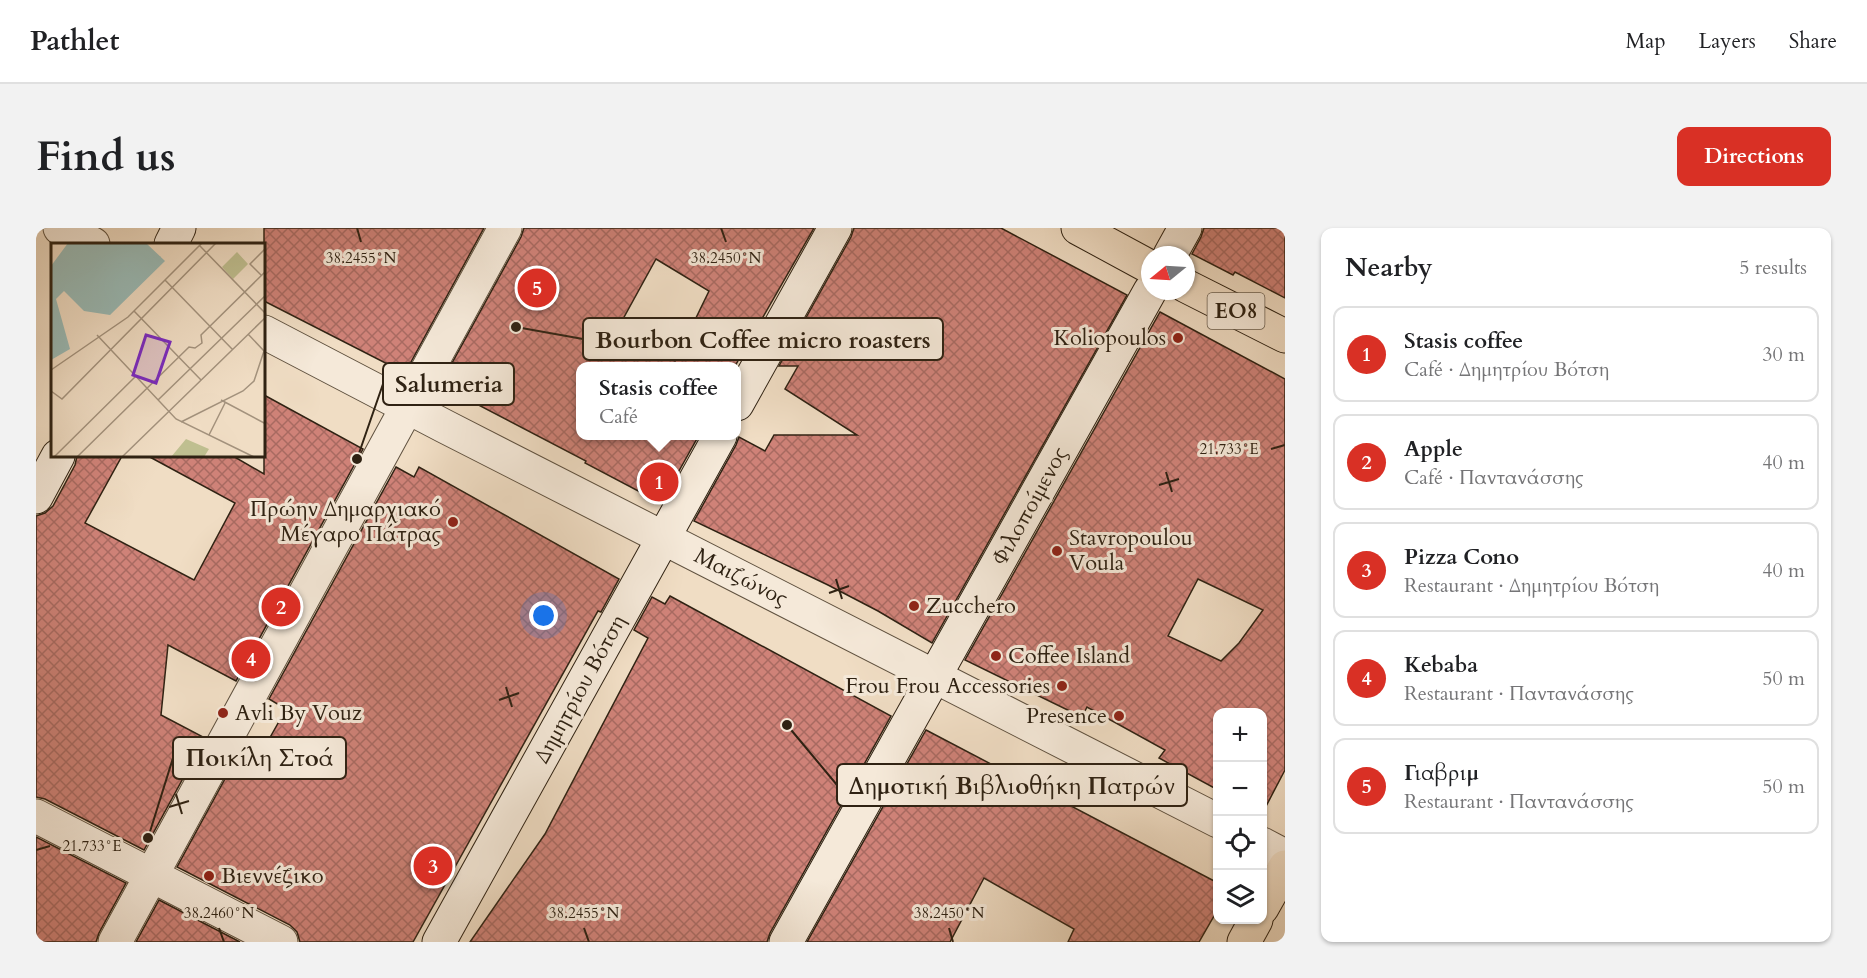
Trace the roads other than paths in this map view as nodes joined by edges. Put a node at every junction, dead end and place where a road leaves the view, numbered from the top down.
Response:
1 (60, 228) edge
2 (179, 228) edge
3 (505, 228) edge
4 (835, 228) edge
5 (1078, 228) edge
6 (1185, 228) edge
7 (91, 243) edge
8 (172, 243) edge
9 (1175, 246) edge
10 (1141, 262) edge
11 (1195, 291) edge
12 (1145, 300) edge
13 (266, 333) edge
14 (1285, 336) edge
15 (741, 397) edge
16 (407, 407) junction
17 (717, 440) edge
18 (57, 458) edge
19 (36, 497) edge
20 (663, 537) junction
21 (935, 676) junction
22 (36, 816) edge
23 (1213, 818) edge
24 (1267, 846) edge
25 (1285, 856) edge
26 (1285, 867) edge
27 (152, 876) junction
28 (1267, 901) edge
29 (1254, 924) edge
30 (115, 942) edge
31 (280, 942) edge
32 (440, 942) edge
33 (786, 942) edge
34 (1244, 942) edge

1 - 7 street
2 - 8 street
3 - 16 street
4 - 15 street
5 - 10 main road
6 - 9 street
11 - 14 main road, ΕΟ8
12 - 21 street, Φιλοποίμενος
13 - 16 street, Μαιζώνος
16 - 20 street, Μαιζώνος
16 - 27 street
17 - 20 street, Δημητρίου Βότση
18 - 19 street
20 - 21 street, Μαιζώνος
20 - 32 street, Δημητρίου Βότση
21 - 23 street, Μαιζώνος
21 - 33 street, Φιλοποίμενος
22 - 27 street
24 - 25 street
26 - 28 main road
27 - 30 street
27 - 31 street
29 - 34 main road

